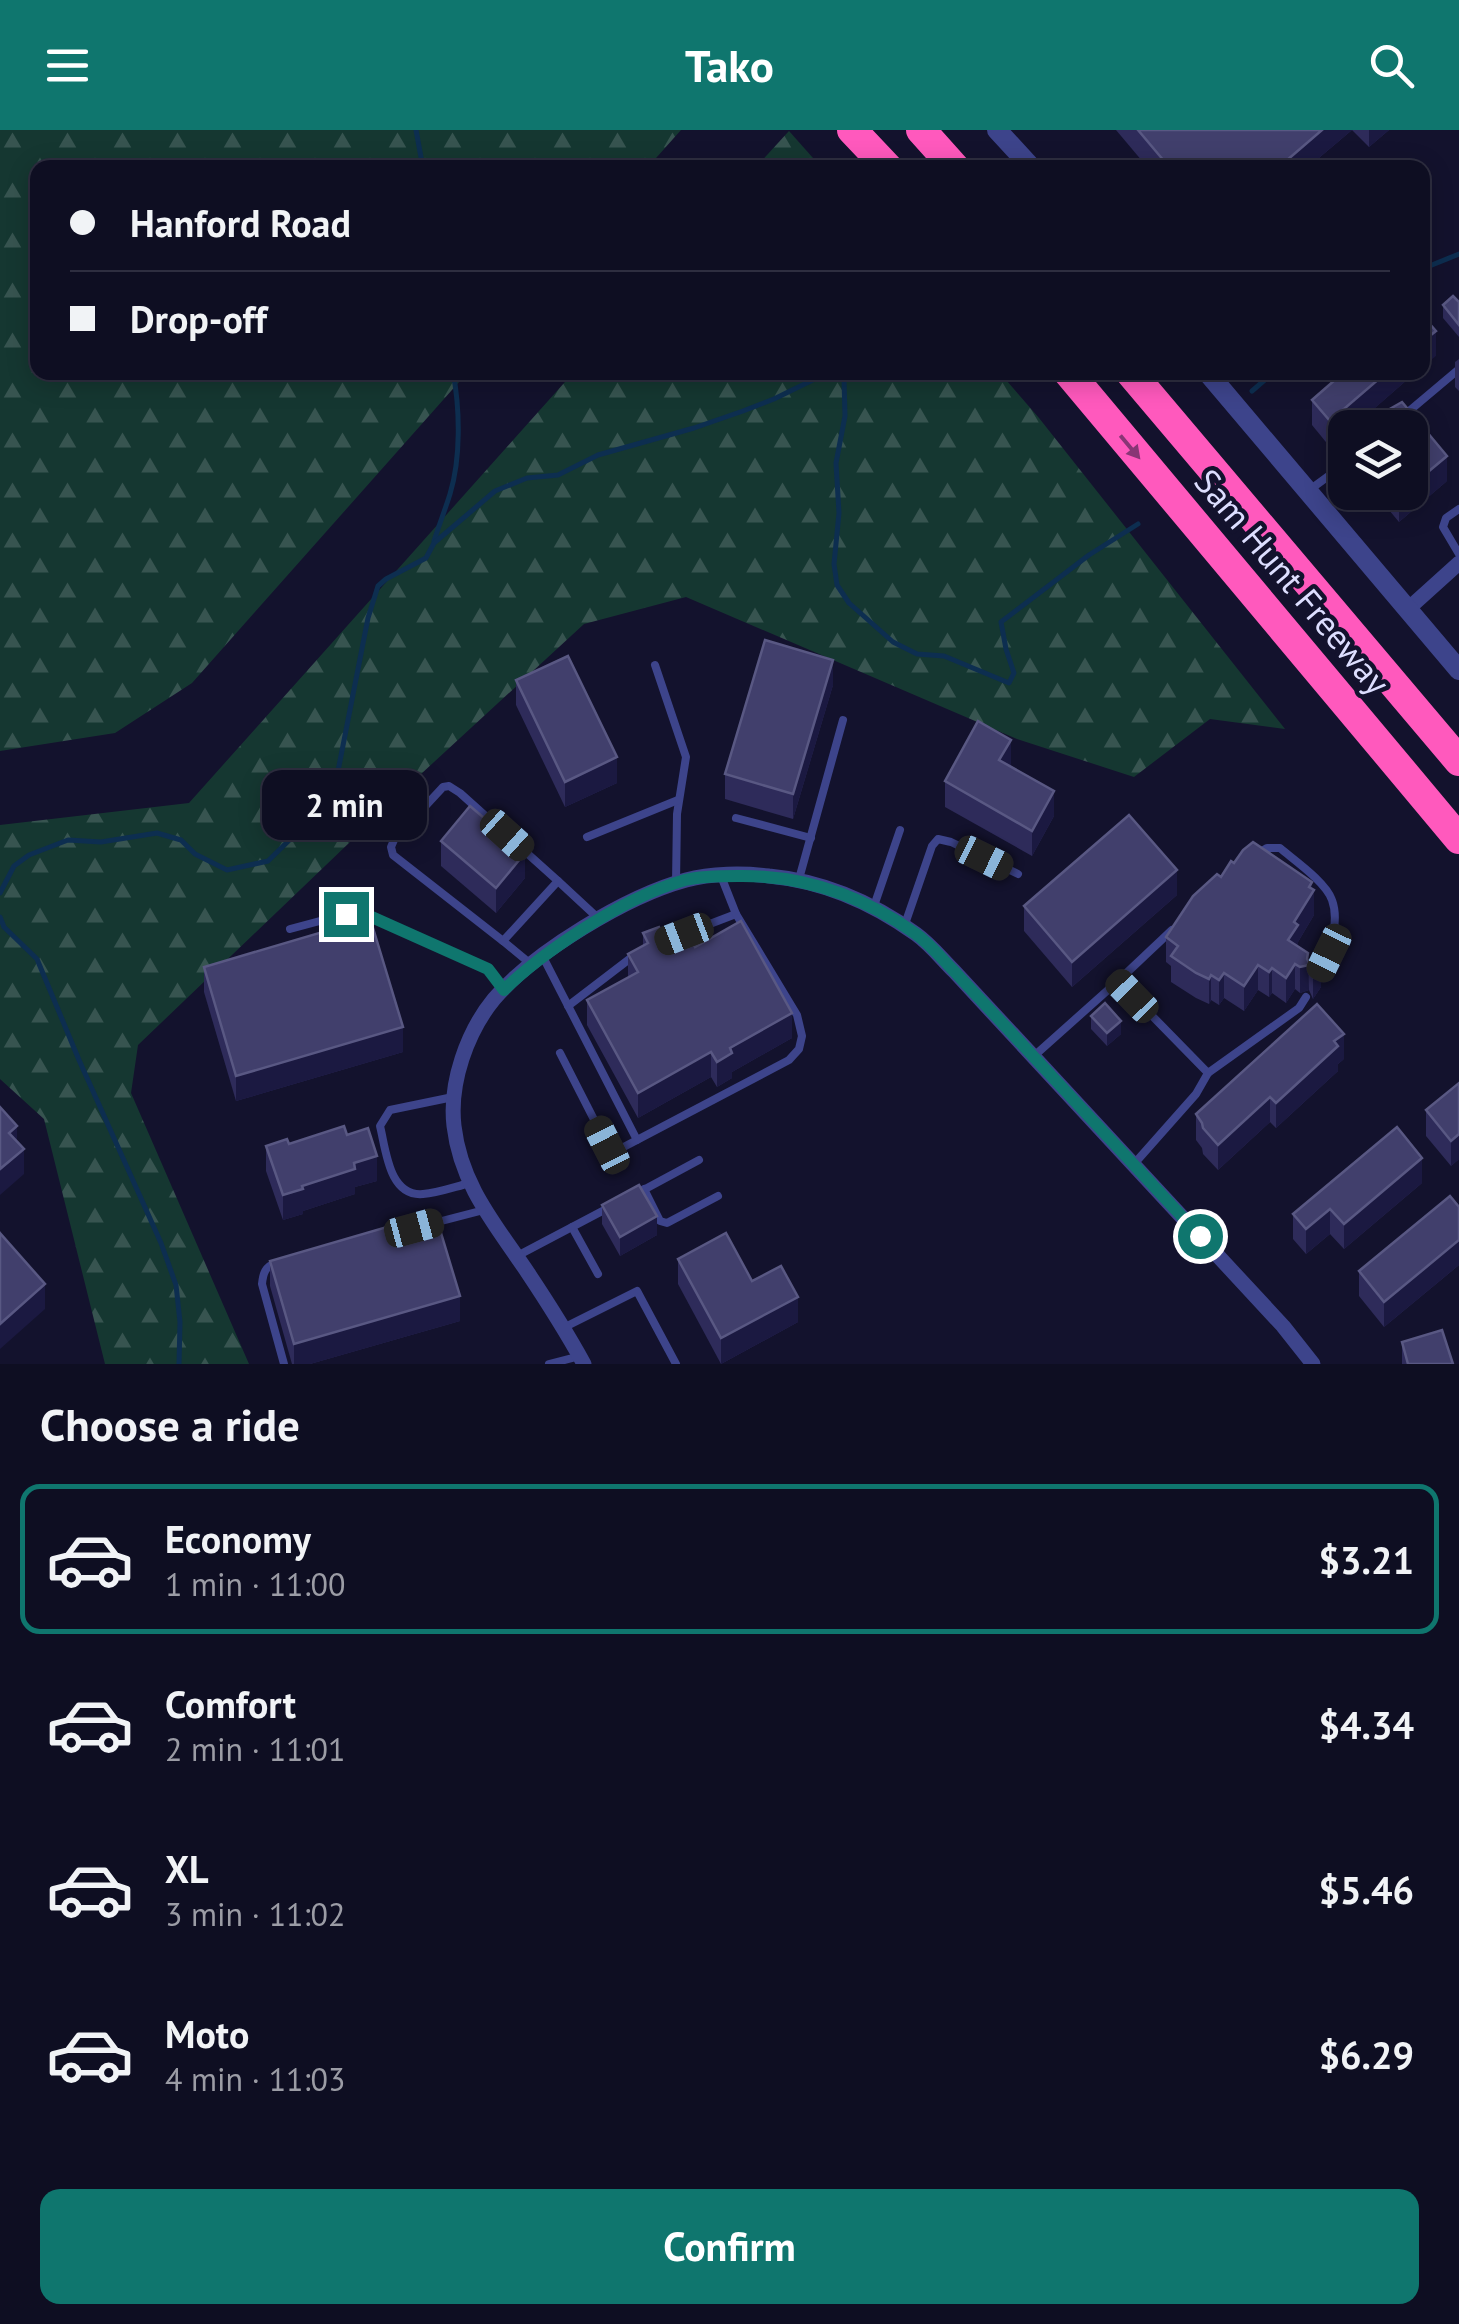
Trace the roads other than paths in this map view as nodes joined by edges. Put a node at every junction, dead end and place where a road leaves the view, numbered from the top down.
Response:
1 (852, 130) edge
2 (920, 130) edge
3 (997, 130) edge
4 (880, 160) edge
5 (948, 160) edge
6 (1025, 160) edge
7 (1459, 369) edge
8 (1075, 380) edge
9 (1137, 380) edge
10 (1215, 380) edge
11 (1410, 410) edge
12 (1328, 477) edge
13 (1308, 492) junction
14 (1459, 509) edge
15 (1278, 546) junction
16 (1459, 554) edge
17 (1459, 564) edge
18 (1408, 608) junction
19 (655, 665) dead end
20 (1459, 670) edge
21 (1321, 676) junction
22 (843, 720) dead end
23 (1459, 748) edge
24 (1459, 762) edge
25 (678, 800) junction
26 (736, 818) dead end
27 (900, 830) dead end
28 (587, 837) dead end
29 (811, 838) junction
30 (1459, 838) edge
31 (1459, 861) edge
32 (1245, 863) edge
33 (1018, 874) dead end
34 (720, 876) junction
35 (558, 881) junction
36 (798, 881) junction
37 (676, 884) junction
38 (873, 908) junction
39 (736, 914) junction
40 (599, 919) junction
41 (1179, 924) edge
42 (904, 927) junction
43 (290, 929) dead end
44 (674, 938) edge
45 (503, 941) junction
46 (648, 948) edge
47 (537, 961) junction
48 (1118, 981) junction
49 (1314, 983) edge
50 (504, 990) junction
51 (1306, 997) dead end
52 (568, 1006) junction
53 (560, 1053) dead end
54 (1034, 1056) junction
55 (1208, 1072) junction
56 (456, 1097) junction
57 (636, 1140) junction
58 (699, 1160) dead end
59 (1134, 1164) junction
60 (470, 1183) junction
61 (644, 1189) junction
62 (718, 1196) dead end
63 (629, 1197) edge
64 (614, 1205) edge
65 (484, 1210) junction
66 (426, 1224) edge
67 (572, 1227) junction
68 (517, 1256) junction
69 (292, 1259) edge
70 (598, 1274) dead end
71 (563, 1328) junction
72 (582, 1360) edge
73 (284, 1364) edge
74 (549, 1364) edge
75 (676, 1364) edge
76 (1313, 1364) edge

1 - 4 highway
2 - 5 highway
3 - 6 street
7 - 11 lane
8 -> 21 highway, Sam Hunt Freeway
9 - 15 highway, Sam Hunt Freeway
10 - 13 street
12 - 13 lane
13 - 18 street
14 - 16 lane
15 - 23 highway
15 - 24 highway, Sam Hunt Freeway
17 - 18 street
18 - 20 street
19 - 25 lane
21 - 30 highway, Sam Hunt Freeway
21 - 31 highway
22 - 29 lane
25 - 28 lane
25 - 37 lane
26 - 29 lane
27 - 38 lane
29 - 36 lane
32 - 49 lane
33 - 42 lane
34 - 36 street
34 - 37 street
34 - 39 lane
35 - 40 lane
35 - 45 lane
35 - 45 lane
36 - 38 street
37 - 40 street
38 - 42 street
39 - 44 lane
39 - 57 lane
40 - 47 street
41 - 48 lane
42 - 54 street
43 - 50 lane
45 - 47 lane
46 - 52 lane
47 - 50 street
47 - 52 lane
48 - 54 lane
48 - 55 lane
50 - 56 street
51 - 55 lane
52 - 57 lane
53 - 57 lane
54 - 59 street
55 - 59 lane
56 - 60 street
56 - 60 lane
58 - 61 lane
59 - 76 street
60 - 65 street
61 - 62 lane
61 - 63 lane
64 - 67 lane
65 - 66 lane
65 - 68 street
67 - 68 lane
67 - 70 lane
68 - 71 street
69 - 73 lane
71 - 72 street
71 - 75 lane
72 - 74 lane

